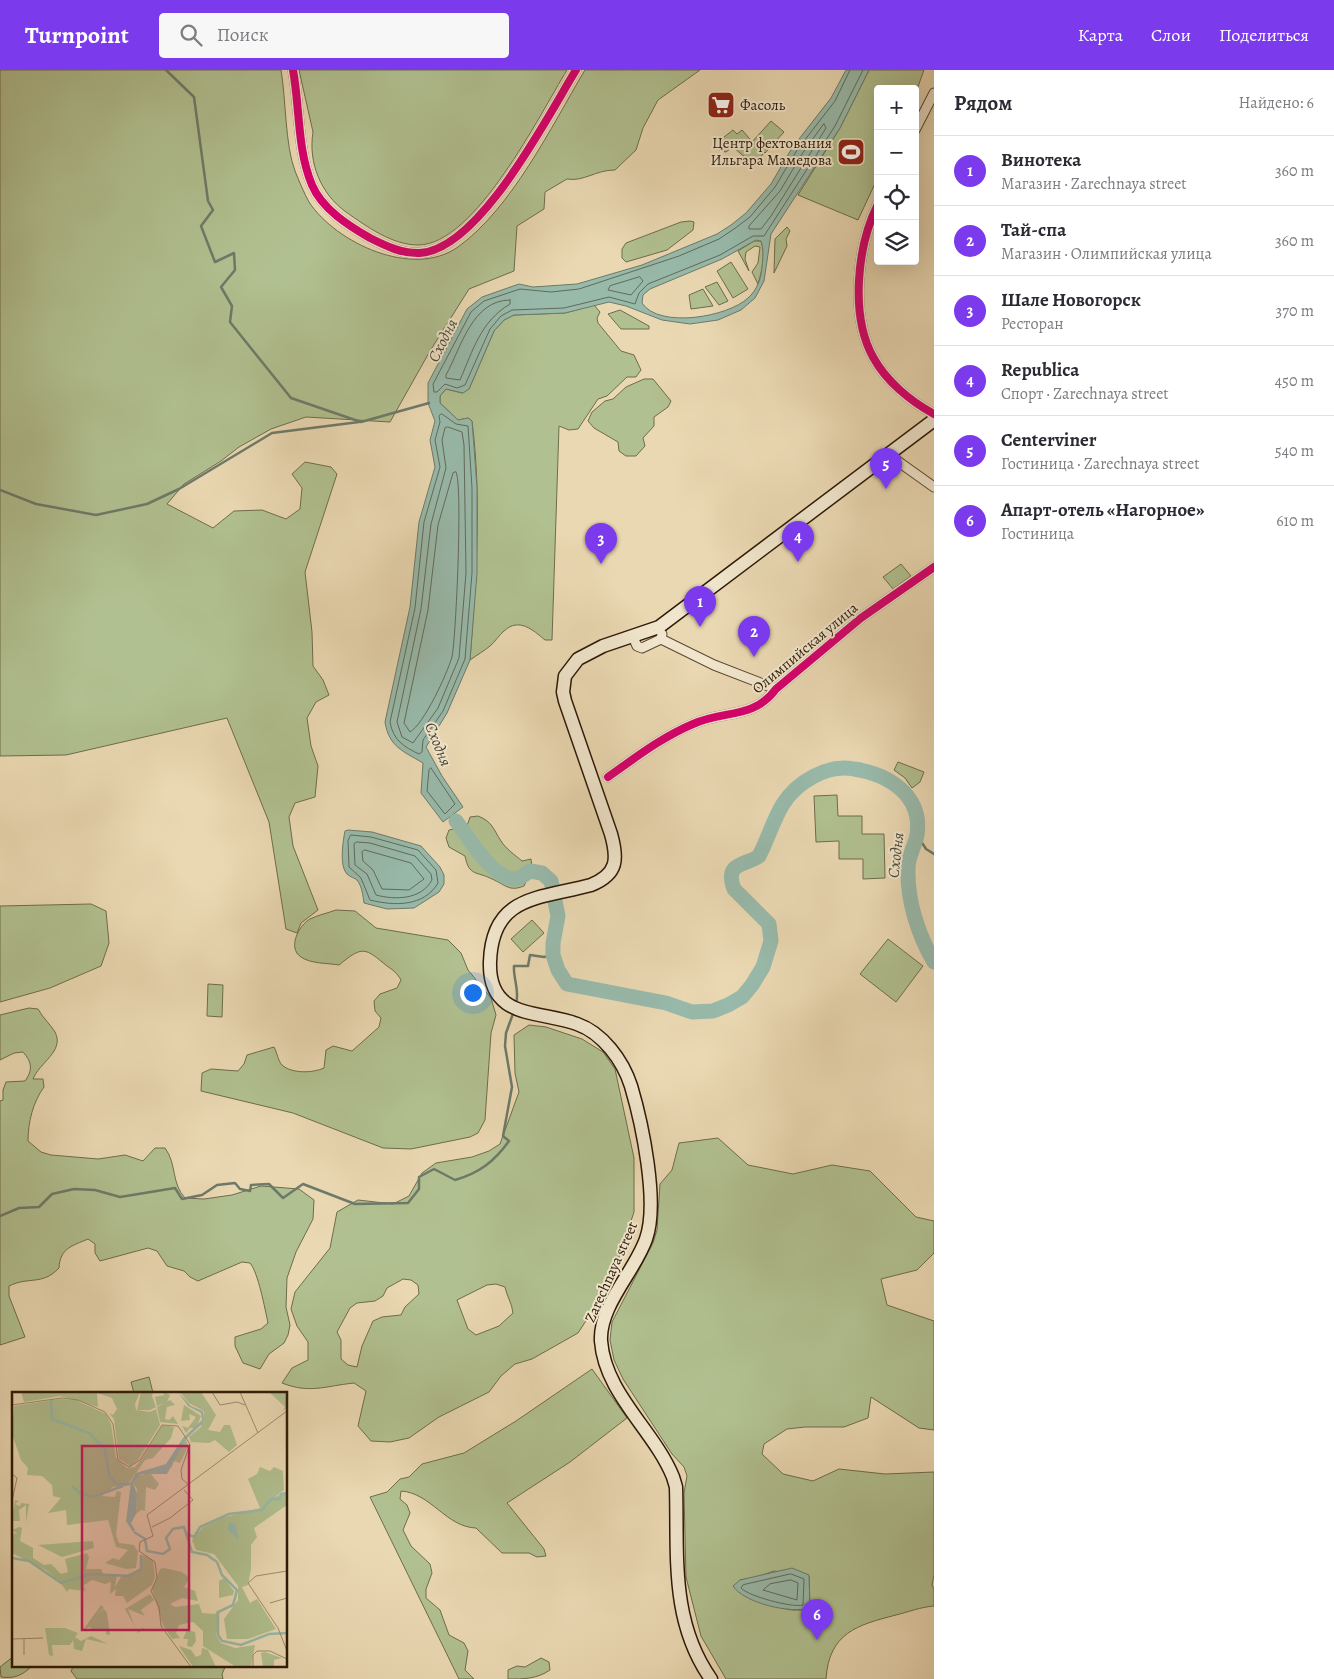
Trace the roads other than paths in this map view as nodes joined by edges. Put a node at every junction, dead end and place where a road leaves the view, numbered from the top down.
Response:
1 (293, 70) edge
2 (576, 70) edge
3 (934, 93) edge
4 (919, 122) edge
5 (874, 214) edge
6 (934, 414) edge
7 (934, 420) edge
8 (888, 455) junction
9 (934, 487) edge
10 (934, 567) edge
11 (660, 633) junction
12 (776, 689) junction
13 (608, 777) dead end
14 (711, 1679) edge

1 - 2 street
3 - 4 street
5 - 6 street
7 - 8 main road
8 - 9 street
8 - 11 main road
10 - 12 street, Олимпийская улица
11 - 12 street
11 - 14 main road, Zarechnaya street
12 - 13 street, Олимпийская улица

